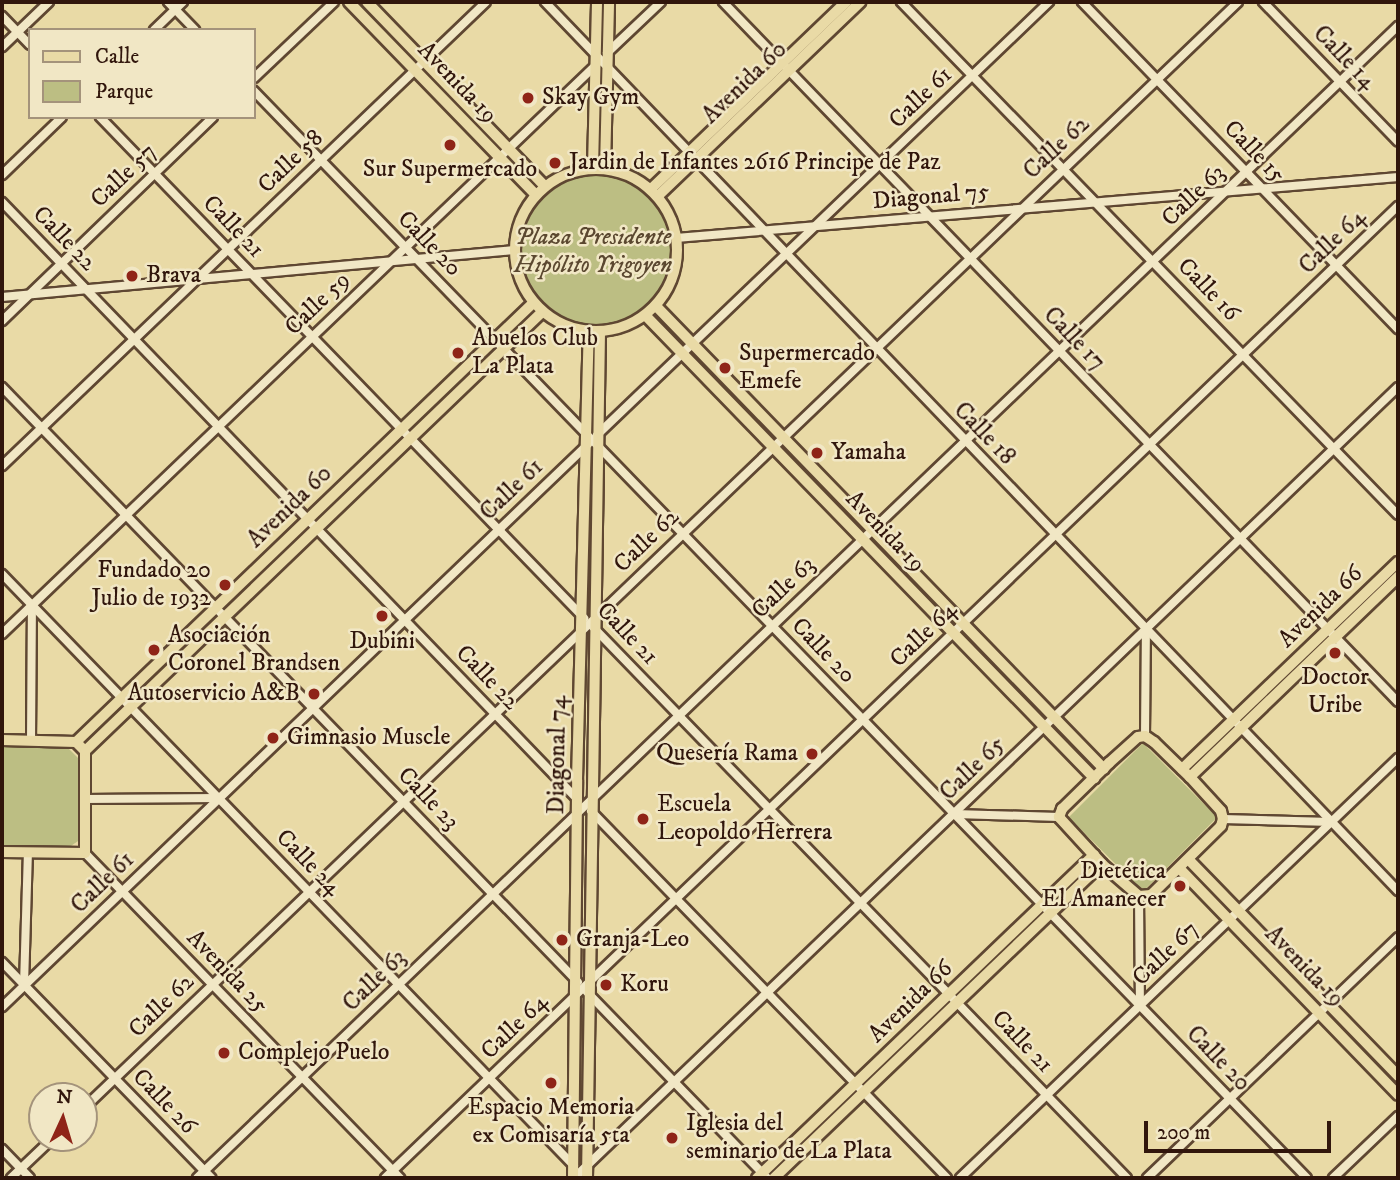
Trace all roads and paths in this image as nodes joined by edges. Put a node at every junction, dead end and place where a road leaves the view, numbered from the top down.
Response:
1 (49, 2) edge
2 (168, 2) edge
3 (183, 2) edge
4 (334, 2) edge
5 (349, 2) edge
6 (367, 2) edge
7 (486, 2) edge
8 (545, 2) edge
9 (597, 2) edge
10 (609, 2) edge
11 (660, 2) edge
12 (723, 2) edge
13 (846, 2) edge
14 (860, 2) edge
15 (901, 2) edge
16 (1049, 2) edge
17 (1082, 2) edge
18 (1238, 2) edge
19 (1263, 2) edge
20 (175, 9) junction
21 (2, 16) edge
22 (1398, 26) edge
23 (155, 28) edge
24 (193, 28) edge
25 (18, 32) junction
26 (28, 43) edge
27 (2, 47) edge
28 (602, 59) junction
29 (424, 61) junction
30 (785, 67) junction
31 (415, 70) junction
32 (972, 75) junction
33 (256, 76) edge
34 (1157, 79) junction
35 (1340, 82) junction
36 (256, 93) edge
37 (60, 119) edge
38 (102, 119) edge
39 (211, 119) edge
40 (1398, 142) edge
41 (508, 148) junction
42 (499, 157) junction
43 (691, 157) junction
44 (321, 160) junction
45 (878, 165) junction
46 (593, 167) junction
47 (606, 168) junction
48 (1063, 169) junction
49 (1246, 172) junction
50 (154, 174) junction
51 (2, 175) edge
52 (1398, 177) edge
53 (544, 185) junction
54 (1263, 188) junction
55 (655, 192) junction
56 (1226, 192) junction
57 (536, 194) junction
58 (2, 202) edge
59 (1097, 202) junction
60 (1398, 206) edge
61 (1020, 209) junction
62 (930, 216) junction
63 (816, 226) junction
64 (762, 231) junction
65 (676, 238) junction
66 (405, 247) junction
67 (227, 250) junction
68 (514, 250) junction
69 (785, 255) junction
70 (418, 259) junction
71 (969, 259) junction
72 (390, 261) junction
73 (1153, 261) junction
74 (61, 263) junction
75 (1337, 265) junction
76 (251, 274) junction
77 (198, 279) junction
78 (86, 290) junction
79 (30, 295) junction
80 (2, 297) edge
81 (533, 303) junction
82 (656, 306) junction
83 (542, 312) junction
84 (646, 316) junction
85 (2, 321) edge
86 (1398, 329) edge
87 (594, 332) junction
88 (311, 337) junction
89 (134, 339) junction
90 (495, 340) junction
91 (692, 344) junction
92 (504, 349) junction
93 (876, 349) junction
94 (1059, 352) junction
95 (682, 353) junction
96 (1244, 355) junction
97 (2, 387) edge
98 (1398, 387) edge
99 (218, 426) junction
100 (41, 428) junction
101 (401, 430) junction
102 (411, 438) junction
103 (783, 438) junction
104 (592, 440) junction
105 (965, 441) junction
106 (1150, 445) junction
107 (773, 447) junction
108 (1334, 449) junction
109 (2, 466) edge
110 (126, 515) junction
111 (1398, 515) edge
112 (307, 519) junction
113 (316, 528) junction
114 (499, 529) junction
115 (873, 530) junction
116 (683, 534) junction
117 (1056, 535) junction
118 (1240, 539) junction
119 (863, 540) junction
120 (1398, 562) edge
121 (2, 574) edge
122 (1398, 578) edge
123 (32, 605) junction
124 (215, 608) junction
125 (224, 617) junction
126 (404, 620) junction
127 (589, 623) junction
128 (963, 624) junction
129 (772, 626) junction
130 (1146, 629) junction
131 (954, 633) junction
132 (2, 634) edge
133 (1332, 634) junction
134 (121, 698) junction
135 (1398, 702) edge
136 (130, 707) junction
137 (313, 708) junction
138 (495, 714) junction
139 (679, 716) junction
140 (1054, 718) junction
141 (863, 720) junction
142 (1233, 720) junction
143 (1044, 727) junction
144 (1241, 728) junction
145 (1145, 736) junction
146 (2, 740) edge
147 (31, 741) junction
148 (75, 742) junction
149 (85, 751) junction
150 (1398, 758) edge
151 (1104, 769) junction
152 (1182, 769) junction
153 (1190, 777) junction
154 (1094, 778) junction
155 (219, 798) junction
156 (85, 799) junction
157 (403, 802) junction
158 (585, 806) junction
159 (770, 809) junction
160 (954, 814) junction
161 (1059, 817) junction
162 (1223, 819) junction
163 (1332, 822) junction
164 (2, 852) edge
165 (28, 853) junction
166 (85, 853) junction
167 (1094, 855) junction
168 (1189, 860) junction
169 (1102, 864) junction
170 (1180, 869) junction
171 (122, 891) junction
172 (1398, 891) edge
173 (309, 892) junction
174 (493, 895) junction
175 (1139, 896) junction
176 (677, 899) junction
177 (861, 903) junction
178 (1042, 905) junction
179 (1239, 911) junction
180 (1051, 914) junction
181 (1229, 920) junction
182 (1398, 937) edge
183 (2, 962) edge
184 (399, 984) junction
185 (24, 985) junction
186 (213, 985) junction
187 (583, 988) junction
188 (767, 993) junction
189 (949, 994) junction
190 (957, 1003) junction
191 (1329, 1004) junction
192 (1140, 1006) junction
193 (2, 1007) edge
194 (1319, 1013) junction
195 (1398, 1076) edge
196 (302, 1077) junction
197 (490, 1078) junction
198 (115, 1079) junction
199 (674, 1082) junction
200 (855, 1084) junction
201 (864, 1092) junction
202 (98, 1095) edge
203 (1047, 1095) junction
204 (1398, 1095) edge
205 (1230, 1099) junction
206 (1398, 1116) edge
207 (2, 1149) edge
208 (39, 1152) edge
209 (21, 1169) junction
210 (204, 1171) junction
211 (393, 1171) junction
212 (580, 1174) edge
213 (762, 1177) edge
214 (11, 1178) edge
215 (30, 1178) edge
216 (197, 1178) edge
217 (211, 1178) edge
218 (385, 1178) edge
219 (400, 1178) edge
220 (774, 1178) edge
221 (947, 1178) edge
222 (960, 1178) edge
223 (1127, 1178) edge
224 (1147, 1178) edge
225 (1307, 1178) edge
226 (1333, 1178) edge

1 - 25 street
2 - 20 street
3 - 20 street
4 - 33 street
5 - 31 main road, Avenida 19
6 - 29 main road, Avenida 19
7 - 29 street, Calle 58
8 - 28 street, Calle 18
9 - 28 main road
10 - 28 main road
11 - 28 street, Calle 59
12 - 30 street, Calle 17
13 - 30 main road, Avenida 60
14 - 30 main road, Avenida 60
15 - 32 street, Calle 16
16 - 32 street, Calle 61
17 - 34 street, Calle 15
18 - 34 street, Calle 62
19 - 35 street, Calle 14
20 - 23 street
20 - 24 street
21 - 25 street
22 - 35 street, Calle 63
25 - 26 street
25 - 27 street
28 - 41 street, Calle 59
28 - 43 street, Calle 18
28 - 46 main road
28 - 47 main road
29 - 31 street, Calle 58
29 - 41 main road, Avenida 19
30 - 43 main road, Avenida 60
30 - 45 street, Calle 17
31 - 42 main road, Avenida 19
31 - 44 street, Calle 58
32 - 45 street, Calle 61
32 - 48 street, Calle 16
34 - 48 street, Calle 62
34 - 49 street, Calle 15
35 - 40 street, Calle 14
35 - 49 street, Calle 63
36 - 44 street, Calle 20
37 - 51 street
38 - 50 street, Calle 21
39 - 50 street, Calle 57
41 - 42 street, Calle 59
41 - 53 main road, Avenida 19
42 - 57 main road, Avenida 19
42 - 66 street, Calle 59
43 - 55 main road, Avenida 60
43 - 64 street, Calle 18
44 - 66 street, Calle 20
44 - 67 street, Calle 58
45 - 62 street, Calle 17
45 - 63 street, Calle 61
46 - 47 main road
46 - 53 main road
47 - 55 main road
48 - 59 street, Calle 16
48 - 61 street, Calle 62
49 - 54 street, Calle 15
49 - 56 street, Calle 63
50 - 67 street, Calle 21
50 - 74 street, Calle 57
52 - 54 street, Diagonal 75
53 - 57 main road
54 - 56 street, Diagonal 75
54 - 75 street, Calle 15
55 - 65 main road
56 - 59 street, Diagonal 75
56 - 73 street, Calle 63
57 - 68 main road
58 - 74 street, Calle 22
59 - 61 street, Diagonal 75
59 - 73 street, Calle 16
60 - 75 street, Calle 64
61 - 62 street, Diagonal 75
61 - 71 street, Calle 62
62 - 63 street, Diagonal 75
62 - 71 street, Calle 17
63 - 64 street, Diagonal 75
63 - 69 street, Calle 61
64 - 65 street, Diagonal 75
64 - 69 street, Calle 18
65 - 82 main road
66 - 70 street, Calle 20
66 - 72 street, Calle 59
67 - 76 street, Calle 21
67 - 77 street, Calle 58
68 - 70 street
68 - 81 main road
69 - 91 street, Calle 61
69 - 93 street, Calle 18
70 - 72 street
70 - 90 street, Calle 20
71 - 93 street, Calle 62
71 - 94 street, Calle 17
72 - 76 street
72 - 88 street, Calle 59
73 - 94 street, Calle 63
73 - 96 street, Calle 16
74 - 78 street, Calle 22
74 - 79 street, Calle 57
75 - 86 street, Calle 15
75 - 96 street, Calle 64
76 - 77 street
76 - 88 street, Calle 21
77 - 78 street
77 - 89 street, Calle 58
78 - 79 street
78 - 89 street, Calle 22
79 - 80 street
79 - 85 street, Calle 57
81 - 83 main road
81 - 90 main road, Avenida 60
82 - 84 main road
82 - 91 main road, Avenida 19
83 - 87 main road
83 - 92 main road, Avenida 60
84 - 87 main road
84 - 95 main road, Avenida 19
87 - 104 main road, Diagonal 74
88 - 99 street, Calle 59
88 - 101 street, Calle 21
89 - 99 street, Calle 22
89 - 100 street, Calle 58
90 - 92 street, Calle 20
90 - 101 main road, Avenida 60
91 - 95 street, Calle 61
91 - 103 main road, Avenida 19
92 - 102 main road, Avenida 60
92 - 104 street, Calle 20
93 - 103 street, Calle 62
93 - 105 street, Calle 18
94 - 105 street, Calle 63
94 - 106 street, Calle 17
95 - 104 street, Calle 61
95 - 107 main road, Avenida 19
96 - 106 street, Calle 64
96 - 108 street, Calle 16
97 - 100 street, Calle 23
98 - 108 street, Calle 65
99 - 110 street, Calle 59
99 - 112 street, Calle 22
100 - 109 street, Calle 58
100 - 110 street, Calle 23
101 - 102 street, Calle 21
101 - 112 main road, Avenida 60
102 - 113 main road, Avenida 60
102 - 114 street, Calle 21
103 - 107 street, Calle 62
103 - 115 main road, Avenida 19
104 - 114 street, Calle 61
104 - 116 street, Calle 20
104 - 127 main road, Diagonal 74
105 - 115 street, Calle 63
105 - 117 street, Calle 18
106 - 117 street, Calle 64
106 - 118 street, Calle 17
107 - 116 street, Calle 62
107 - 119 main road, Avenida 19
108 - 111 street, Calle 16
108 - 118 street, Calle 65
110 - 123 street, Calle 59
110 - 124 street, Calle 23
112 - 113 street, Calle 22
112 - 124 main road, Avenida 60
113 - 125 main road, Avenida 60
113 - 126 street, Calle 22
114 - 126 street, Calle 61
114 - 127 street, Calle 21
115 - 119 street, Calle 63
115 - 128 main road, Avenida 19
116 - 127 street, Calle 62
116 - 129 street, Calle 20
117 - 128 street, Calle 64
117 - 130 street, Calle 18
118 - 130 street, Calle 65
118 - 133 street, Calle 17
119 - 129 street, Calle 63
119 - 131 main road, Avenida 19
120 - 133 main road, Avenida 66
121 - 123 street, Calle 24
122 - 133 main road, Avenida 66
123 - 132 street, Calle 59
123 - 134 street, Calle 24
123 - 147 street
124 - 125 street, Calle 23
124 - 134 main road, Avenida 60
125 - 136 main road, Avenida 60
125 - 137 street, Calle 23
126 - 137 street, Calle 61
126 - 138 street, Calle 22
127 - 138 street, Calle 62
127 - 139 street, Calle 21
127 - 158 main road, Diagonal 74
127 - 158 main road, Diagonal 74
128 - 131 street, Calle 64
128 - 140 main road, Avenida 19
129 - 139 street, Calle 63
129 - 141 street, Calle 20
130 - 140 street, Calle 65
130 - 142 street, Calle 18
130 - 145 street
131 - 141 street, Calle 64
131 - 143 main road, Avenida 19
133 - 135 street, Calle 17
133 - 142 main road, Avenida 66
133 - 144 main road, Avenida 66
134 - 136 street, Calle 24
134 - 148 main road, Avenida 60
136 - 149 main road, Avenida 60
136 - 155 street, Calle 24
137 - 155 street, Calle 61
137 - 157 street, Calle 23
138 - 157 street, Calle 62
138 - 158 street, Calle 22
139 - 158 street, Calle 63
139 - 159 street, Calle 21
140 - 143 street, Calle 65
140 - 151 main road, Avenida 19
141 - 159 street, Calle 64
141 - 160 street, Calle 20
142 - 144 street, Calle 18
142 - 152 main road, Avenida 66
143 - 154 main road, Avenida 19
143 - 160 street, Calle 65
144 - 153 main road, Avenida 66
144 - 163 street, Calle 18
145 - 151 main road
145 - 152 main road
146 - 147 main road
147 - 148 main road
148 - 149 main road
149 - 156 main road
150 - 163 street, Calle 67
151 - 154 main road
152 - 153 main road
153 - 162 main road
154 - 161 main road
155 - 156 street
155 - 171 street, Calle 61
155 - 173 street, Calle 24
156 - 166 main road
157 - 173 street, Calle 62
157 - 174 street, Calle 23
158 - 174 street, Calle 63
158 - 176 street, Calle 22
158 - 187 main road, Diagonal 74
159 - 176 street, Calle 64
159 - 177 street, Calle 21
160 - 161 street
160 - 177 street, Calle 65
160 - 178 street, Calle 20
161 - 167 main road
162 - 163 street
162 - 168 main road
163 - 172 street, Calle 18
163 - 179 street, Calle 67
164 - 165 main road
165 - 166 main road
165 - 185 street
166 - 171 street, Avenida 25
167 - 169 main road
167 - 178 main road, Avenida 66
168 - 170 main road
168 - 179 main road, Avenida 19
169 - 175 main road
169 - 180 main road, Avenida 66
170 - 175 main road
170 - 181 main road, Avenida 19
171 - 185 street, Calle 61
171 - 186 street, Avenida 25
173 - 184 street, Calle 24
173 - 186 street, Calle 62
174 - 184 street, Calle 63
174 - 187 street, Calle 23
175 - 192 street
176 - 187 street, Calle 64
176 - 188 street, Calle 22
177 - 188 street, Calle 65
177 - 189 street, Calle 21
178 - 180 street, Calle 20
178 - 189 main road, Avenida 66
179 - 181 street, Calle 67
179 - 191 main road, Avenida 19
180 - 190 main road, Avenida 66
180 - 192 street, Calle 20
181 - 192 street, Calle 67
181 - 194 main road, Avenida 19
182 - 191 street
183 - 185 street, Calle 26
184 - 196 street, Calle 63
184 - 197 street, Calle 24
185 - 193 street, Calle 61
185 - 198 street, Calle 26
186 - 196 street, Avenida 25
186 - 198 street, Calle 62
187 - 197 street, Calle 64
187 - 199 street, Calle 23
187 - 212 main road, Diagonal 74
188 - 199 street, Calle 65
188 - 200 street, Calle 22
189 - 190 street, Calle 21
189 - 200 main road, Avenida 66
190 - 201 main road, Avenida 66
190 - 203 street, Calle 21
191 - 194 street
191 - 195 main road, Avenida 19
192 - 203 street, Calle 67
192 - 205 street, Calle 20
194 - 204 main road, Avenida 19
194 - 205 street
196 - 210 street, Calle 63
196 - 211 street, Avenida 25
197 - 211 street, Calle 64
197 - 212 street, Calle 24
198 - 202 street, Calle 62
198 - 210 street, Calle 26
199 - 212 street, Calle 65
199 - 213 street, Calle 23
200 - 201 street, Calle 22
200 - 213 main road, Avenida 66
201 - 220 main road, Avenida 66
201 - 221 street, Calle 22
203 - 222 street, Calle 67
203 - 223 street, Calle 21
205 - 224 street
205 - 225 street, Calle 20
206 - 226 street
207 - 209 street
208 - 209 street
209 - 214 street
209 - 215 street
210 - 216 street, Calle 63
210 - 217 street, Calle 26
211 - 218 street, Calle 64
211 - 219 street, Avenida 25

